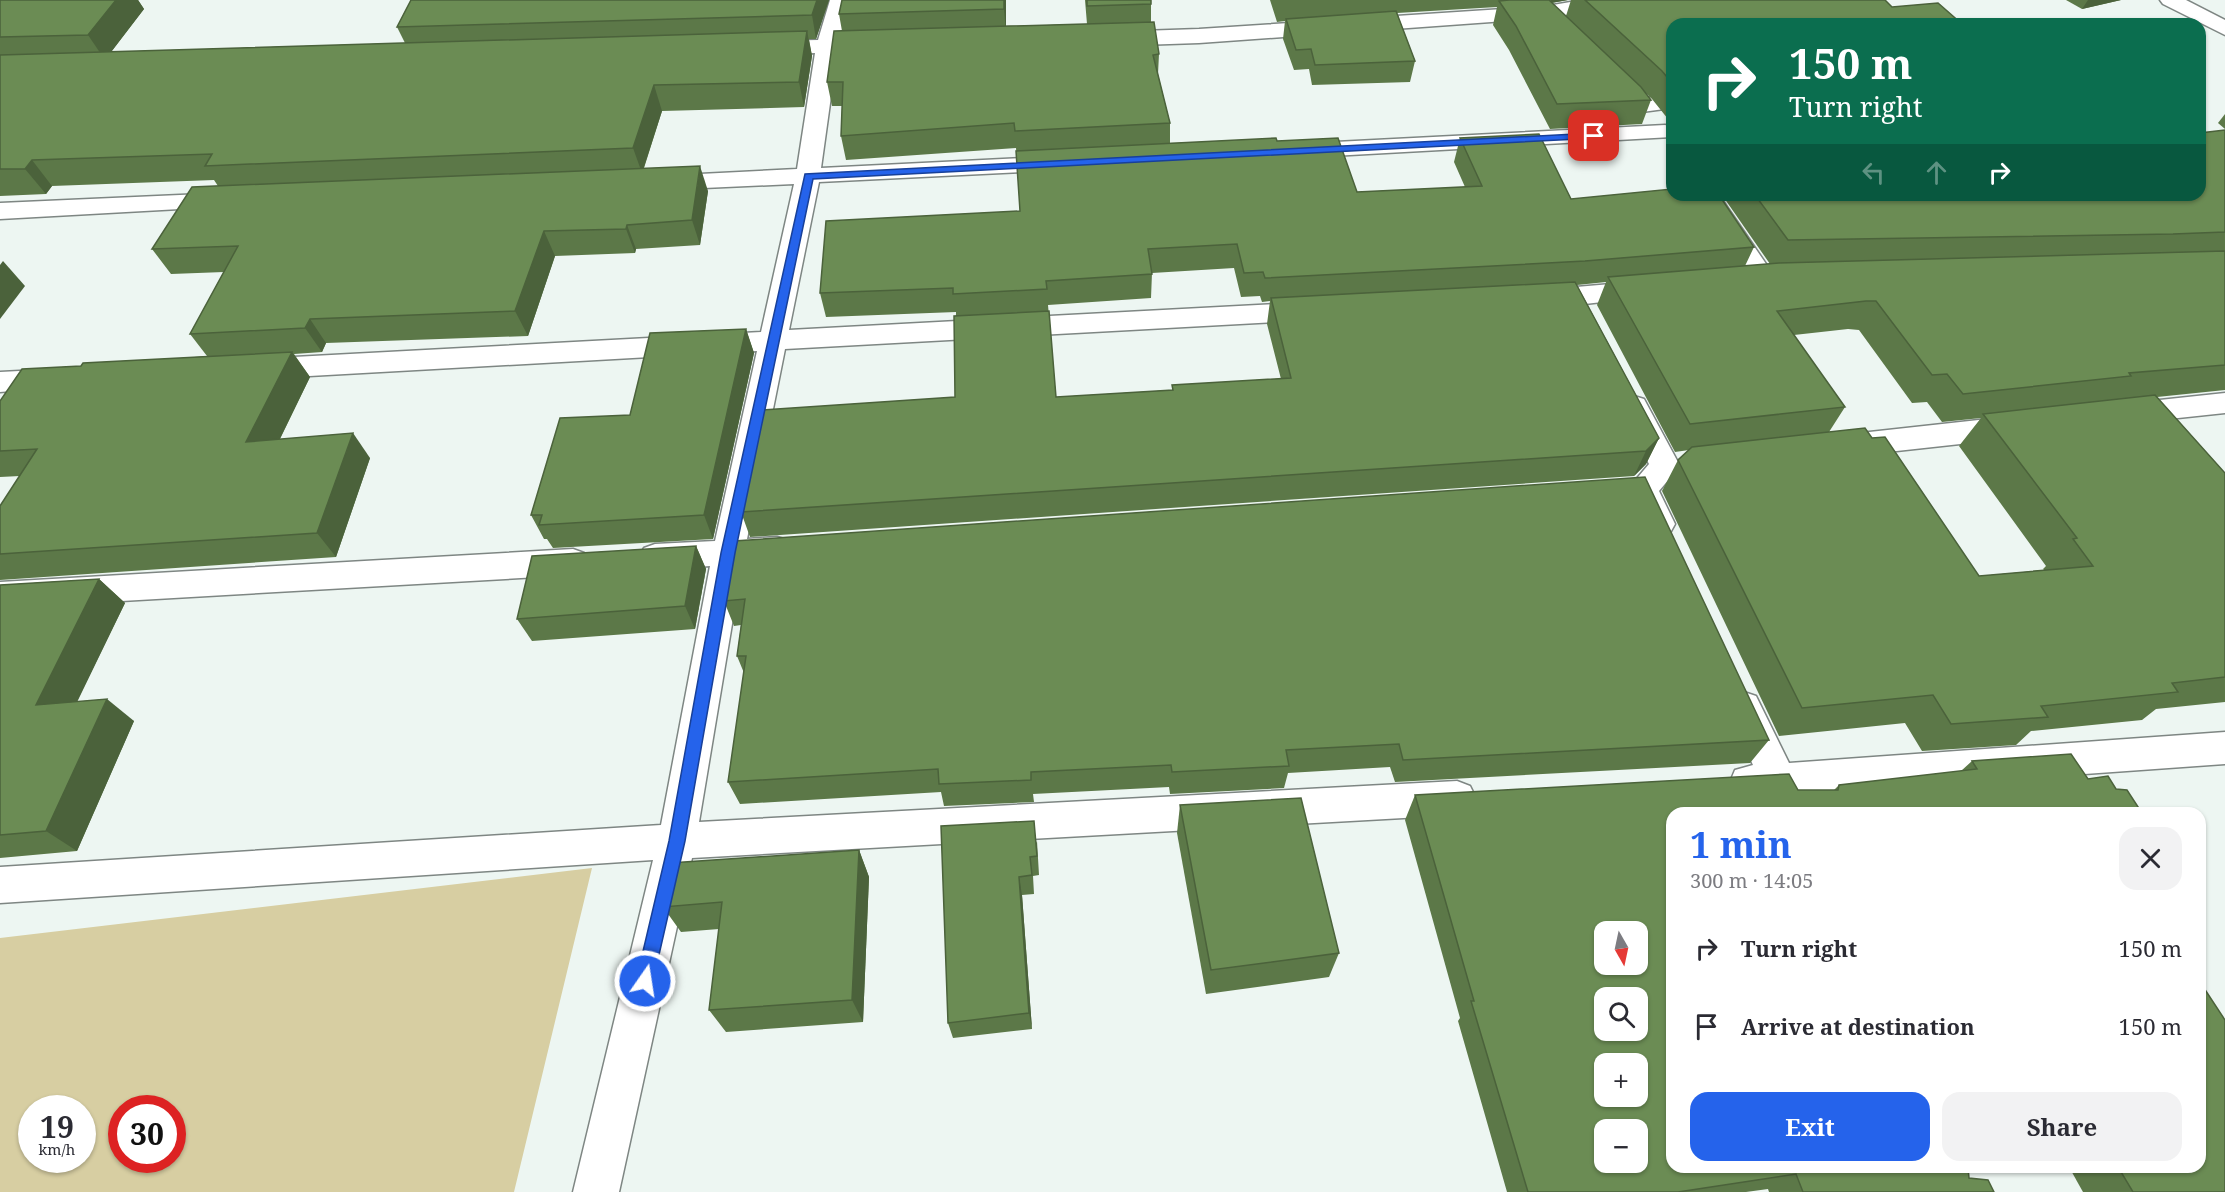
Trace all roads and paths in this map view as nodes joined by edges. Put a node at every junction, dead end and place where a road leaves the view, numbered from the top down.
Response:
1 (840, 0) edge
2 (1621, 0) edge
3 (2170, 0) edge
4 (1547, 13) edge
5 (2204, 18) edge
6 (2206, 19) edge
7 (2225, 29) edge
8 (1095, 39) edge
9 (897, 45) edge
10 (827, 47) junction
11 (743, 49) edge
12 (1666, 100) edge
13 (1666, 134) edge
14 (1666, 138) edge
15 (1273, 153) edge
16 (1082, 162) edge
17 (808, 176) junction
18 (642, 183) edge
19 (250, 200) edge
20 (1712, 201) edge
21 (0, 211) edge
22 (1717, 284) edge
23 (1670, 288) edge
24 (1572, 304) edge
25 (1340, 310) edge
26 (773, 342) junction
27 (226, 370) edge
28 (83, 378) edge
29 (1620, 381) edge
30 (0, 382) edge
31 (2225, 403) edge
32 (2094, 418) edge
33 (2046, 423) edge
34 (1820, 448) edge
35 (811, 547) edge
36 (728, 553) junction
37 (1673, 553) edge
38 (0, 595) edge
39 (1733, 683) edge
40 (2225, 748) edge
41 (2072, 759) junction
42 (1778, 780) junction
43 (1719, 784) edge
44 (2093, 795) edge
45 (1491, 796) edge
46 (1791, 807) edge
47 (677, 841) junction
48 (0, 885) edge
49 (596, 1192) edge

1 - 10 street
2 - 4 street
3 - 5 street
4 - 8 street
6 - 7 street
9 - 10 street
10 - 11 street
10 - 17 street
12 - 13 street
14 - 15 street
16 - 17 street
17 - 18 street
17 - 26 street
19 - 21 street
20 - 22 street
23 - 24 street
25 - 26 street
26 - 27 street
26 - 36 street
28 - 30 street
29 - 37 street
31 - 32 street
33 - 34 street
35 - 36 street
36 - 38 street
36 - 47 street
39 - 42 street
40 - 41 street
41 - 42 street
41 - 44 street
42 - 43 street
42 - 46 street
45 - 47 street
47 - 48 street
47 - 49 street

